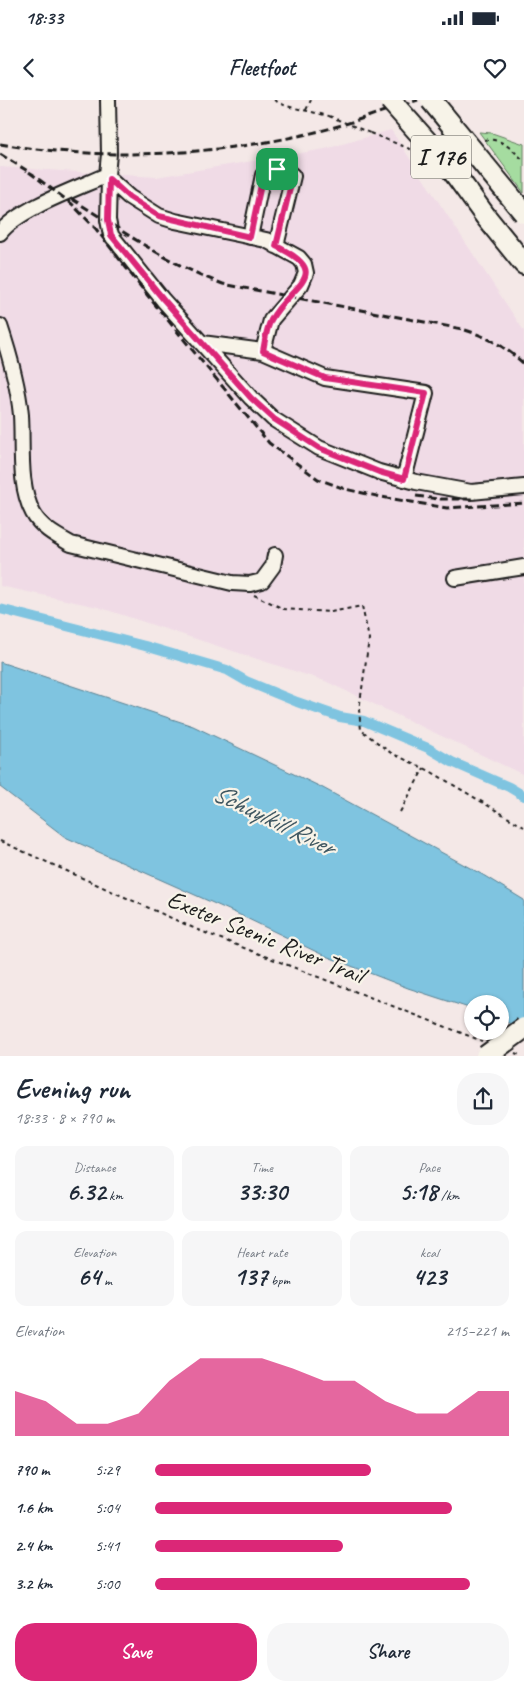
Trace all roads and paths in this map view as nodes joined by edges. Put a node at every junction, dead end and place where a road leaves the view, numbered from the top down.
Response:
1 (108, 100) edge
2 (274, 100) edge
3 (311, 100) edge
4 (390, 100) edge
5 (431, 100) edge
6 (306, 110) junction
7 (370, 133) dead end
8 (108, 177) junction
9 (524, 213) edge
10 (0, 233) edge
11 (250, 237) junction
12 (271, 243) junction
13 (524, 264) edge
14 (0, 326) edge
15 (202, 343) junction
16 (263, 351) junction
17 (404, 479) junction
18 (524, 486) edge
19 (275, 555) dead end
20 (524, 567) edge
21 (455, 578) dead end
22 (252, 594) dead end
23 (424, 768) junction
24 (400, 812) dead end
25 (524, 827) edge
26 (0, 841) edge
27 (524, 1028) edge
28 (485, 1049) edge
29 (515, 1051) edge
30 (522, 1056) edge

1 - 8 lane
2 - 6 path
3 - 6 path
4 - 13 highway, I 176, bridge
5 - 9 highway, I 176, bridge
6 - 7 path, bridge
8 - 10 lane
8 - 11 lane
8 - 15 lane
11 - 12 lane
11 - 12 lane
12 - 16 lane
14 - 19 lane
15 - 16 lane
15 - 17 lane
16 - 17 lane
17 - 18 lane
20 - 21 lane
22 - 23 path
23 - 24 path
23 - 25 path
26 - 28 path, Exeter Scenic River Trail
27 - 28 highway, bridge
29 - 30 path

